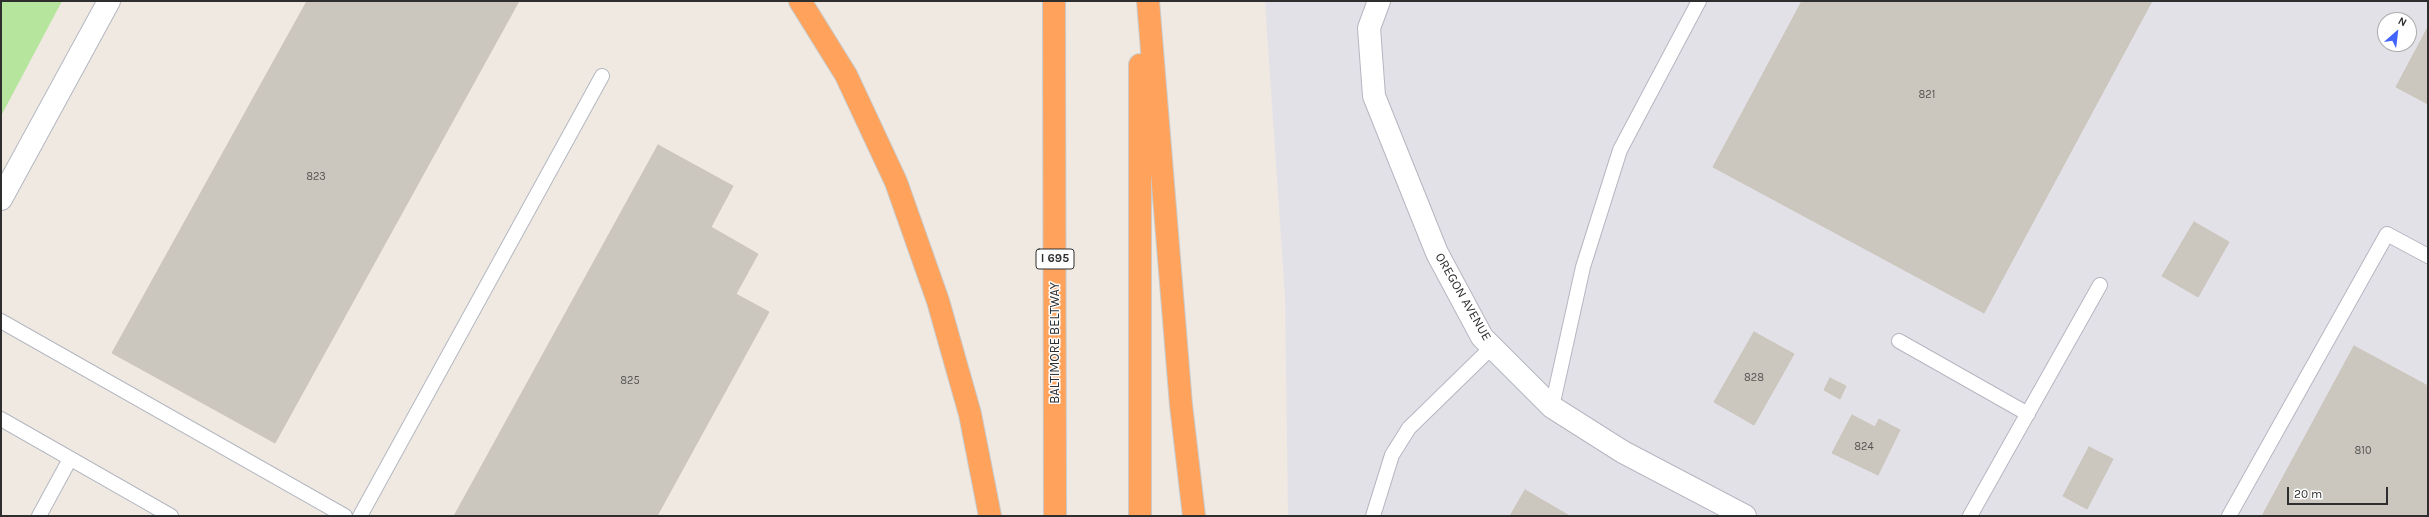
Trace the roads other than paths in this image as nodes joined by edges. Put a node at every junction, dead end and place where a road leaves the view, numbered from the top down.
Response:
1 (109, 1) edge
2 (800, 1) edge
3 (1054, 1) edge
4 (1140, 1) edge
5 (1148, 1) edge
6 (1379, 1) edge
7 (1699, 1) edge
8 (602, 76) dead end
9 (1, 198) edge
10 (2428, 256) edge
11 (2100, 285) dead end
12 (1, 321) edge
13 (1899, 341) dead end
14 (1492, 347) junction
15 (1552, 408) junction
16 (2028, 414) junction
17 (1, 419) edge
18 (70, 459) junction
19 (38, 516) edge
20 (171, 516) edge
21 (345, 516) edge
22 (360, 516) edge
23 (990, 516) edge
24 (1055, 516) edge
25 (1140, 516) edge
26 (1194, 516) edge
27 (1373, 516) edge
28 (1745, 516) edge
29 (1970, 516) edge
30 (2229, 516) edge

1 - 9 street
2 - 23 highway
3 - 24 highway, BALTIMORE BELTWAY / I 695
4 - 25 highway
5 - 26 highway
6 - 14 street, OREGON AVENUE
7 - 15 lane
8 - 22 lane
10 - 30 lane
11 - 16 lane
12 - 21 lane
13 - 16 lane
14 - 15 street, OREGON AVENUE
14 - 27 lane
15 - 28 street, OREGON AVENUE
16 - 29 lane
17 - 18 lane
18 - 19 lane
18 - 20 lane

